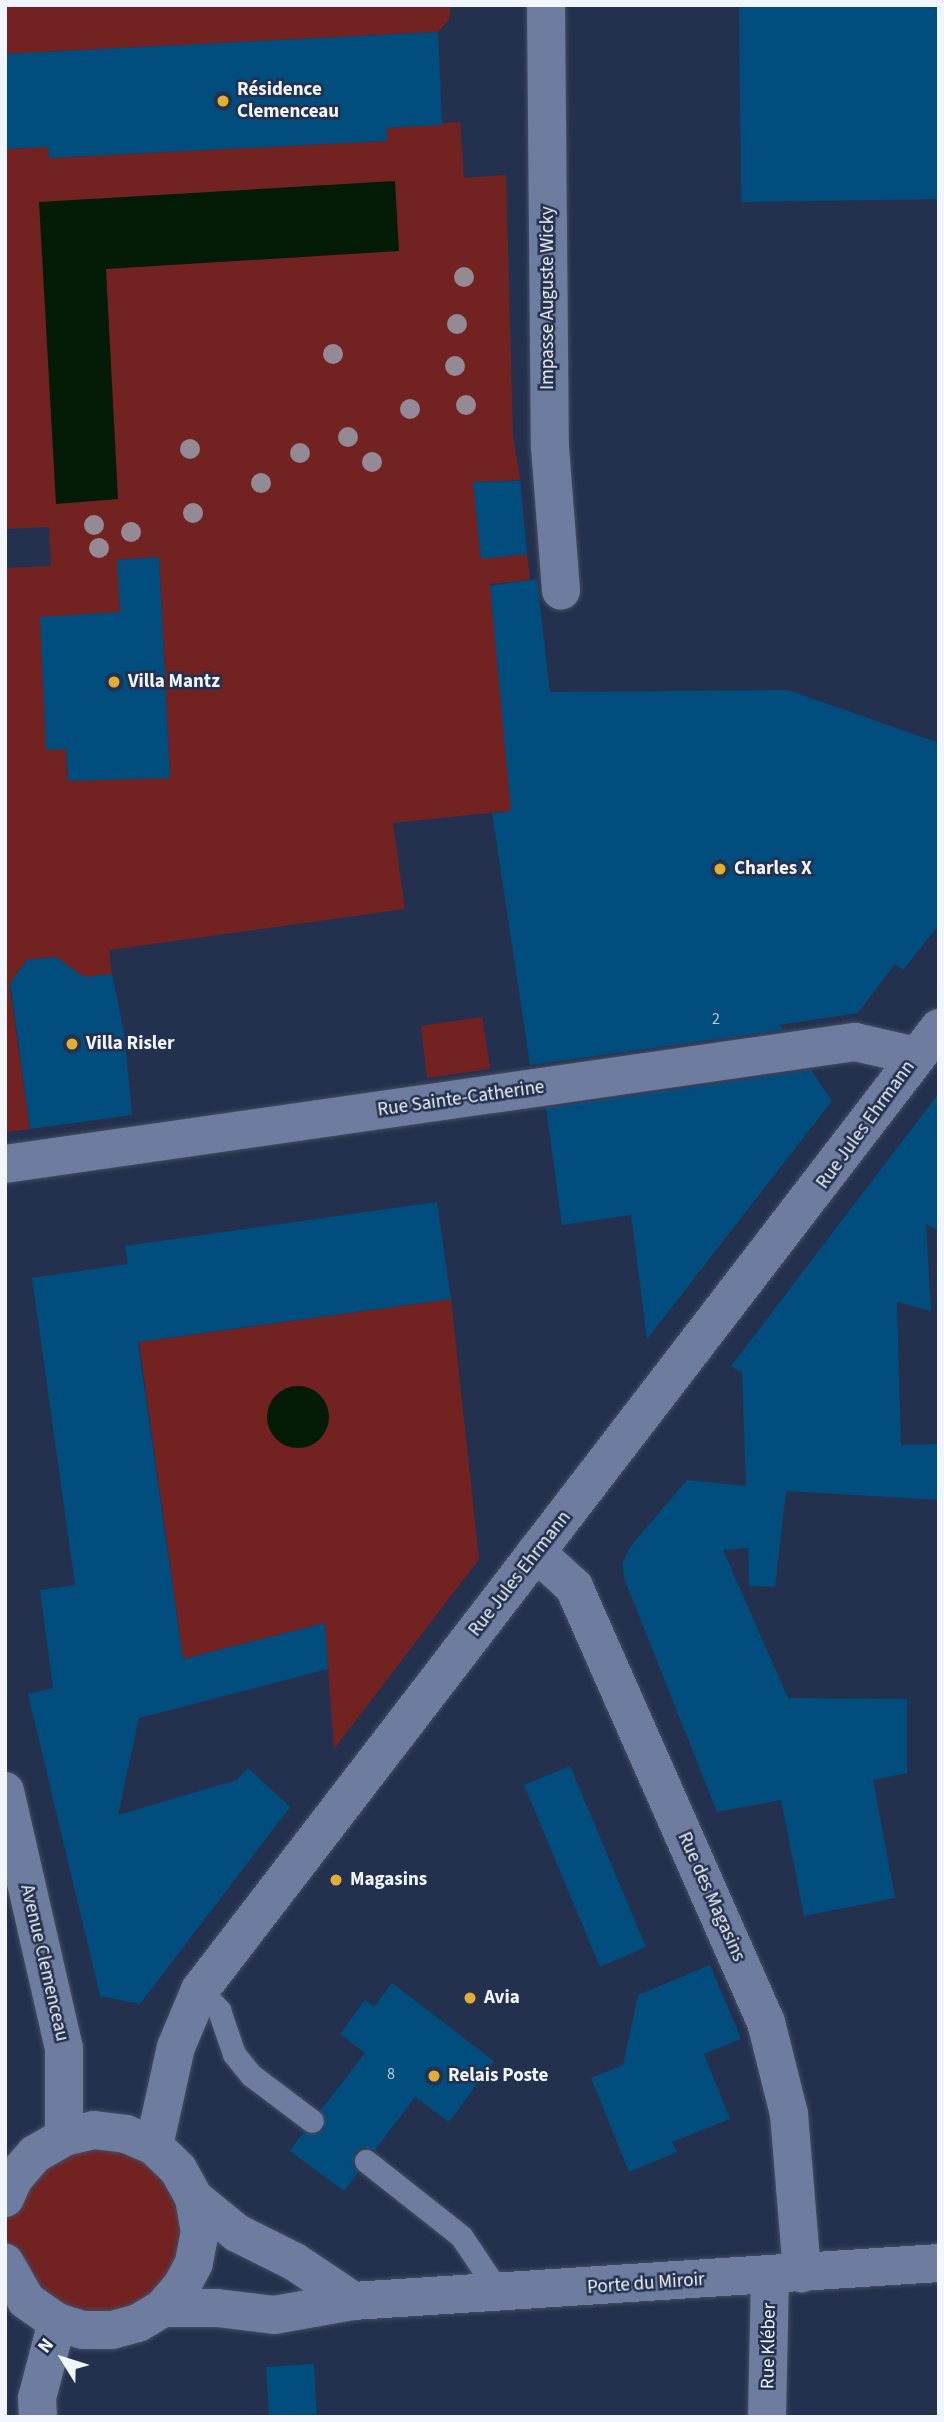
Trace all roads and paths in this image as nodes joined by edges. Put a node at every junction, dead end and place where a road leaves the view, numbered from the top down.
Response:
1 (546, 5) edge
2 (561, 590) dead end
3 (927, 1042) edge
4 (5, 1164) edge
5 (536, 1552) junction
6 (5, 1791) edge
7 (200, 1990) junction
8 (313, 2121) dead end
9 (64, 2137) junction
10 (154, 2146) junction
11 (366, 2161) dead end
12 (5, 2198) edge
13 (194, 2198) junction
14 (5, 2263) edge
15 (939, 2263) edge
16 (786, 2274) junction
17 (500, 2294) junction
18 (353, 2301) junction
19 (16, 2303) edge
20 (163, 2308) junction
21 (57, 2322) junction
22 (38, 2417) edge
23 (767, 2417) edge

1 - 2 street, Impasse Auguste Wicky
3 - 4 street, Rue Sainte-Catherine
3 - 5 street, Rue Jules Ehrmann
5 - 7 street, Rue Jules Ehrmann
5 - 16 street, Rue des Magasins
6 - 9 street, Avenue Clemenceau
7 - 8 lane
7 - 10 street, Rue Jules Ehrmann
9 - 10 street
9 - 12 street
10 - 13 street
11 - 17 lane
13 - 18 street
13 - 20 street
14 - 19 street
15 - 16 street, Porte du Miroir
16 - 17 street, Porte du Miroir
16 - 23 street, Rue Kléber
17 - 18 street, Porte du Miroir
18 - 20 street, Porte du Miroir
19 - 21 street
20 - 21 street
21 - 22 street

